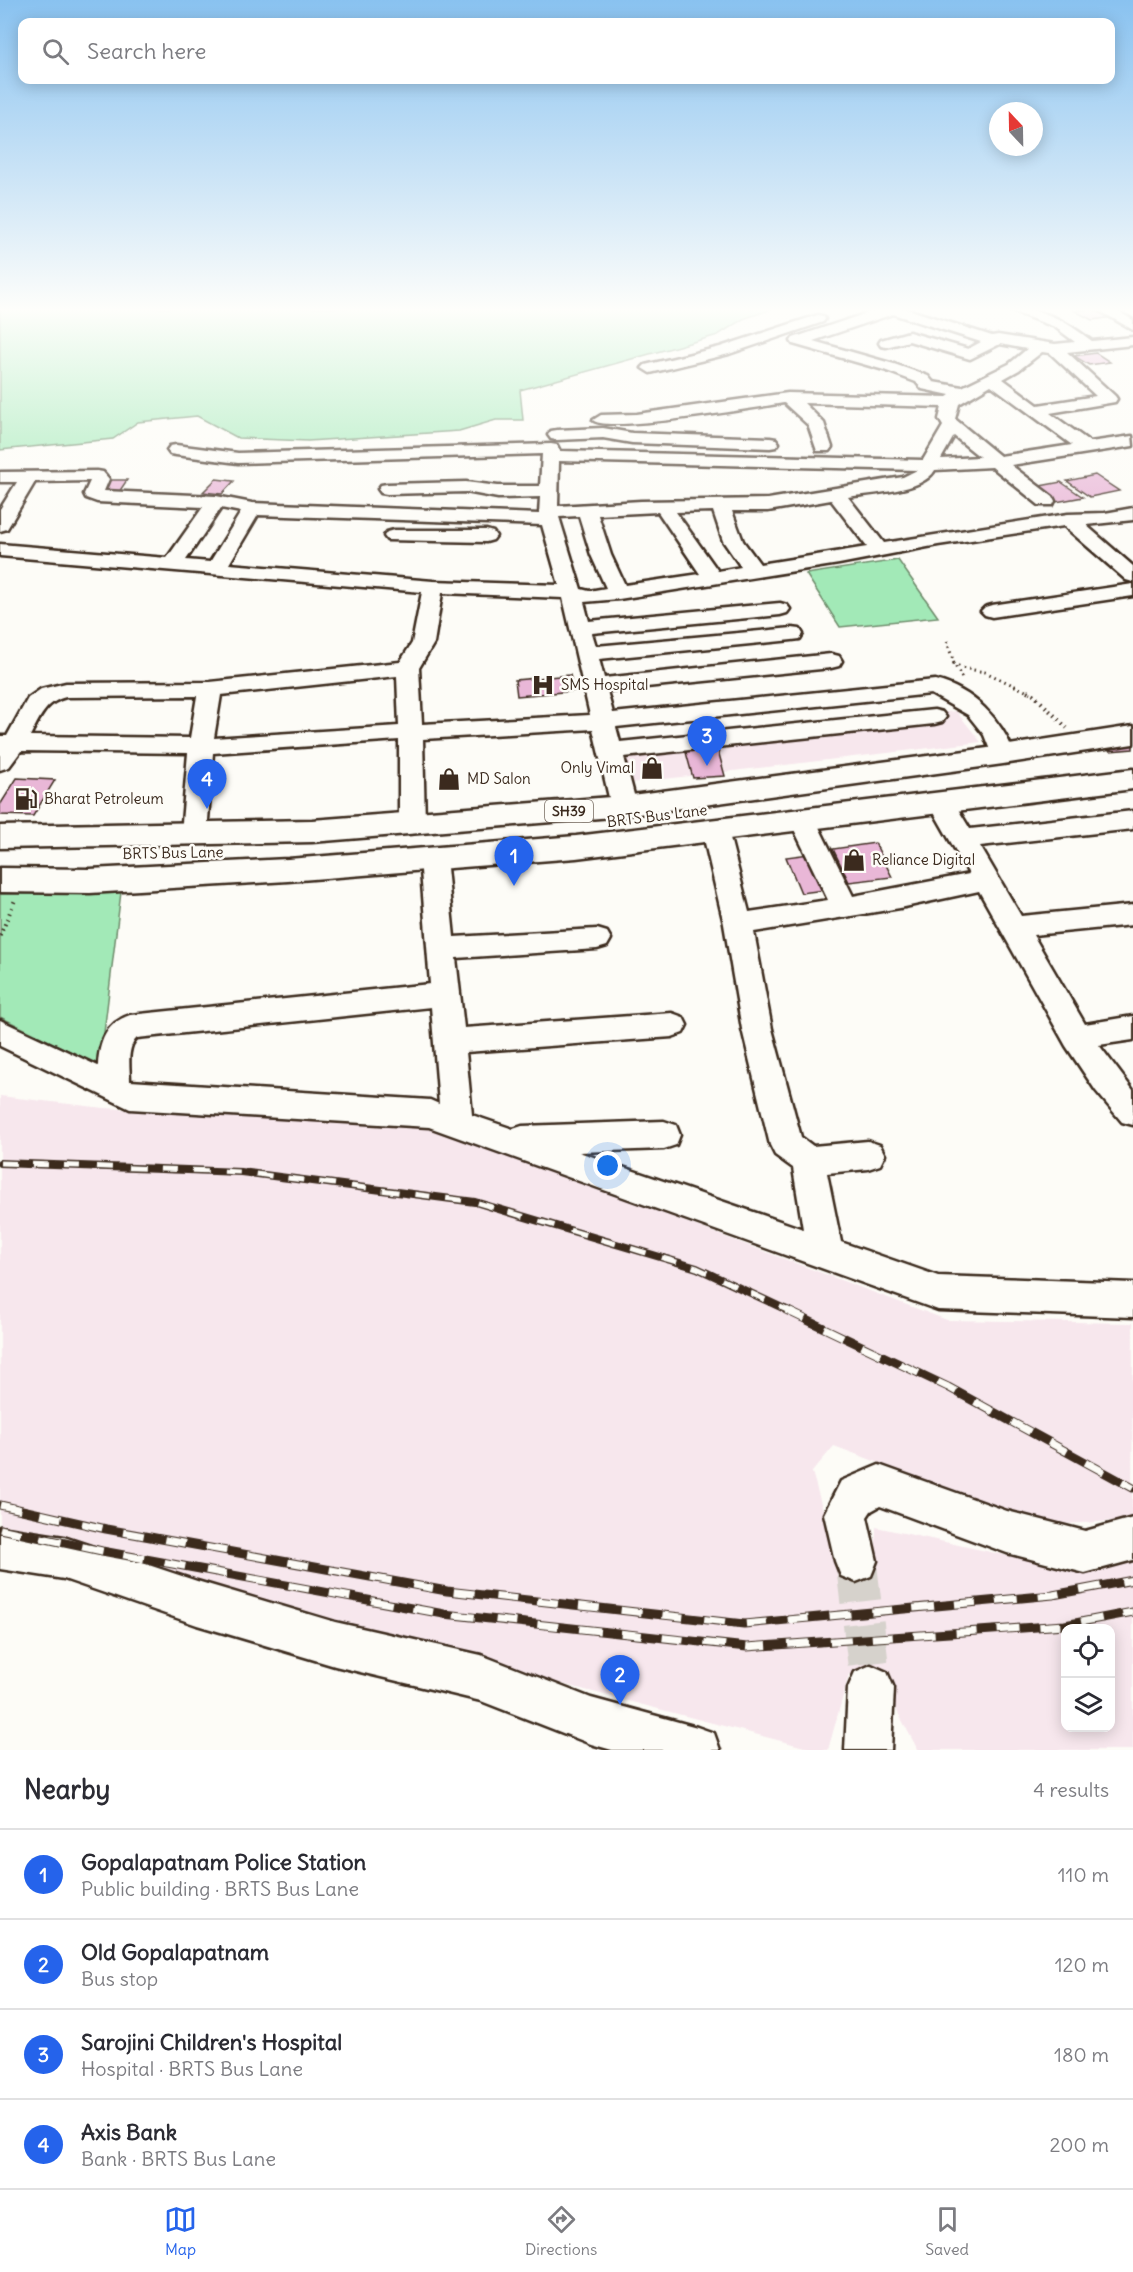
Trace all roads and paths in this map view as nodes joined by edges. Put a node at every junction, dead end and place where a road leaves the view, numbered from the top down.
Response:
1 (937, 390) edge
2 (973, 390) edge
3 (1007, 390) edge
4 (1098, 390) edge
5 (789, 398) junction
6 (957, 398) junction
7 (1035, 410) junction
8 (601, 420) dead end
9 (951, 426) junction
10 (589, 434) junction
11 (556, 435) dead end
12 (1132, 441) edge
13 (823, 447) junction
14 (1087, 448) junction
15 (176, 450) dead end
16 (551, 456) junction
17 (588, 456) junction
18 (932, 459) junction
19 (775, 461) junction
20 (996, 462) junction
21 (600, 472) dead end
22 (0, 477) edge
23 (29, 477) junction
24 (792, 484) dead end
25 (869, 488) junction
26 (387, 489) dead end
27 (549, 491) junction
28 (837, 495) junction
29 (1046, 501) dead end
30 (216, 502) junction
31 (1133, 504) edge
32 (721, 506) junction
33 (664, 508) junction
34 (252, 509) junction
35 (587, 510) junction
36 (1133, 514) edge
37 (1068, 520) junction
38 (552, 524) junction
39 (0, 525) edge
40 (394, 536) dead end
41 (0, 550) edge
42 (879, 550) junction
43 (173, 565) junction
44 (216, 568) junction
45 (755, 571) junction
46 (1133, 576) edge
47 (713, 578) junction
48 (433, 587) junction
49 (1133, 590) edge
50 (619, 593) junction
51 (572, 594) junction
52 (780, 609) dead end
53 (992, 611) dead end
54 (580, 628) junction
55 (792, 634) dead end
56 (947, 641) dead end
57 (585, 654) junction
58 (831, 661) dead end
59 (953, 663) junction
60 (408, 668) junction
61 (593, 686) junction
62 (210, 688) junction
63 (970, 706) junction
64 (934, 717) dead end
65 (603, 721) junction
66 (1068, 729) dead end
67 (411, 732) junction
68 (1133, 735) edge
69 (201, 746) junction
70 (5, 750) edge
71 (611, 751) junction
72 (1003, 755) junction
73 (1133, 758) edge
74 (1133, 779) edge
75 (941, 802) junction
76 (624, 806) junction
77 (802, 819) junction
78 (1133, 820) edge
79 (412, 823) junction
80 (715, 830) junction
81 (194, 834) junction
82 (0, 837) edge
83 (962, 839) junction
84 (0, 856) edge
85 (433, 858) junction
86 (12, 880) edge
87 (987, 880) junction
88 (845, 907) junction
89 (1133, 915) edge
90 (738, 924) junction
91 (1015, 927) junction
92 (0, 936) edge
93 (597, 939) dead end
94 (440, 948) junction
95 (444, 994) junction
96 (672, 1025) dead end
97 (1133, 1028) edge
98 (0, 1032) edge
99 (1077, 1037) junction
100 (449, 1041) junction
101 (114, 1088) junction
102 (1133, 1112) edge
103 (457, 1124) junction
104 (664, 1135) dead end
105 (506, 1141) junction
106 (868, 1155) dead end
107 (808, 1161) junction
108 (825, 1253) junction
109 (1133, 1300) edge
110 (1133, 1539) edge
111 (0, 1548) edge
112 (856, 1561) tunnel mouth
113 (871, 1688) tunnel mouth
114 (614, 1739) edge
115 (697, 1750) edge
116 (868, 1750) edge

1 - 6 street
2 - 6 street
3 - 7 street
4 - 7 street
5 - 6 street
5 - 8 street
5 - 13 street
6 - 9 street
7 - 14 street
9 - 18 street
9 - 20 street
10 - 11 street
10 - 13 street
10 - 17 street
12 - 14 street
13 - 18 street
14 - 20 street
15 - 16 street
16 - 17 street
16 - 27 street
17 - 19 street
18 - 19 street
18 - 20 street
18 - 25 street
19 - 21 street
20 - 29 street
22 - 23 street
23 - 30 street
23 - 39 street
24 - 25 street
25 - 28 street
26 - 27 street
27 - 38 street
28 - 32 street
28 - 42 street
30 - 34 street
30 - 43 street
31 - 37 street
32 - 33 street
32 - 45 street
33 - 35 street
33 - 47 street
34 - 38 street
34 - 44 street
35 - 38 street
35 - 50 street
36 - 37 street
37 - 42 street
37 - 46 street
38 - 40 street
38 - 51 street
41 - 43 street
42 - 45 street
43 - 44 street
44 - 48 street
45 - 47 street
47 - 50 street
48 - 51 street
48 - 60 street
49 - 53 street
50 - 51 street
51 - 54 street
52 - 54 street
54 - 57 street
55 - 57 street
56 - 59 path
57 - 61 street
58 - 61 street
59 - 63 path
59 - 66 path
60 - 62 street
60 - 67 street
61 - 65 street
62 - 69 street
62 - 70 street
63 - 65 street
63 - 72 street
64 - 71 street
65 - 67 street
65 - 71 street
67 - 69 street
67 - 79 street
68 - 72 main road, SH39
69 - 70 street
69 - 81 street
71 - 76 street
72 - 76 main road, SH39
73 - 84 main road, BRTS Bus Lane
74 - 75 main road, SH39
75 - 77 main road, SH39
75 - 83 street
76 - 79 main road, SH39
77 - 80 main road, SH39
77 - 88 street
78 - 83 street
79 - 81 main road, SH39
80 - 85 main road, SH39
80 - 90 street
81 - 82 main road, SH39
83 - 87 street
85 - 86 main road, SH39
85 - 94 street
86 - 92 path
87 - 88 street
87 - 91 street
88 - 90 street
89 - 91 street
90 - 107 street
91 - 99 street
93 - 94 street
94 - 95 street
95 - 100 street
95 - 101 street
96 - 100 street
97 - 99 street
98 - 101 street
99 - 102 street
100 - 103 street
101 - 103 street
103 - 105 street
104 - 105 street
105 - 108 street
106 - 107 street
107 - 108 street
108 - 109 street
110 - 112 street
111 - 114 street
113 - 116 street
114 - 115 street

